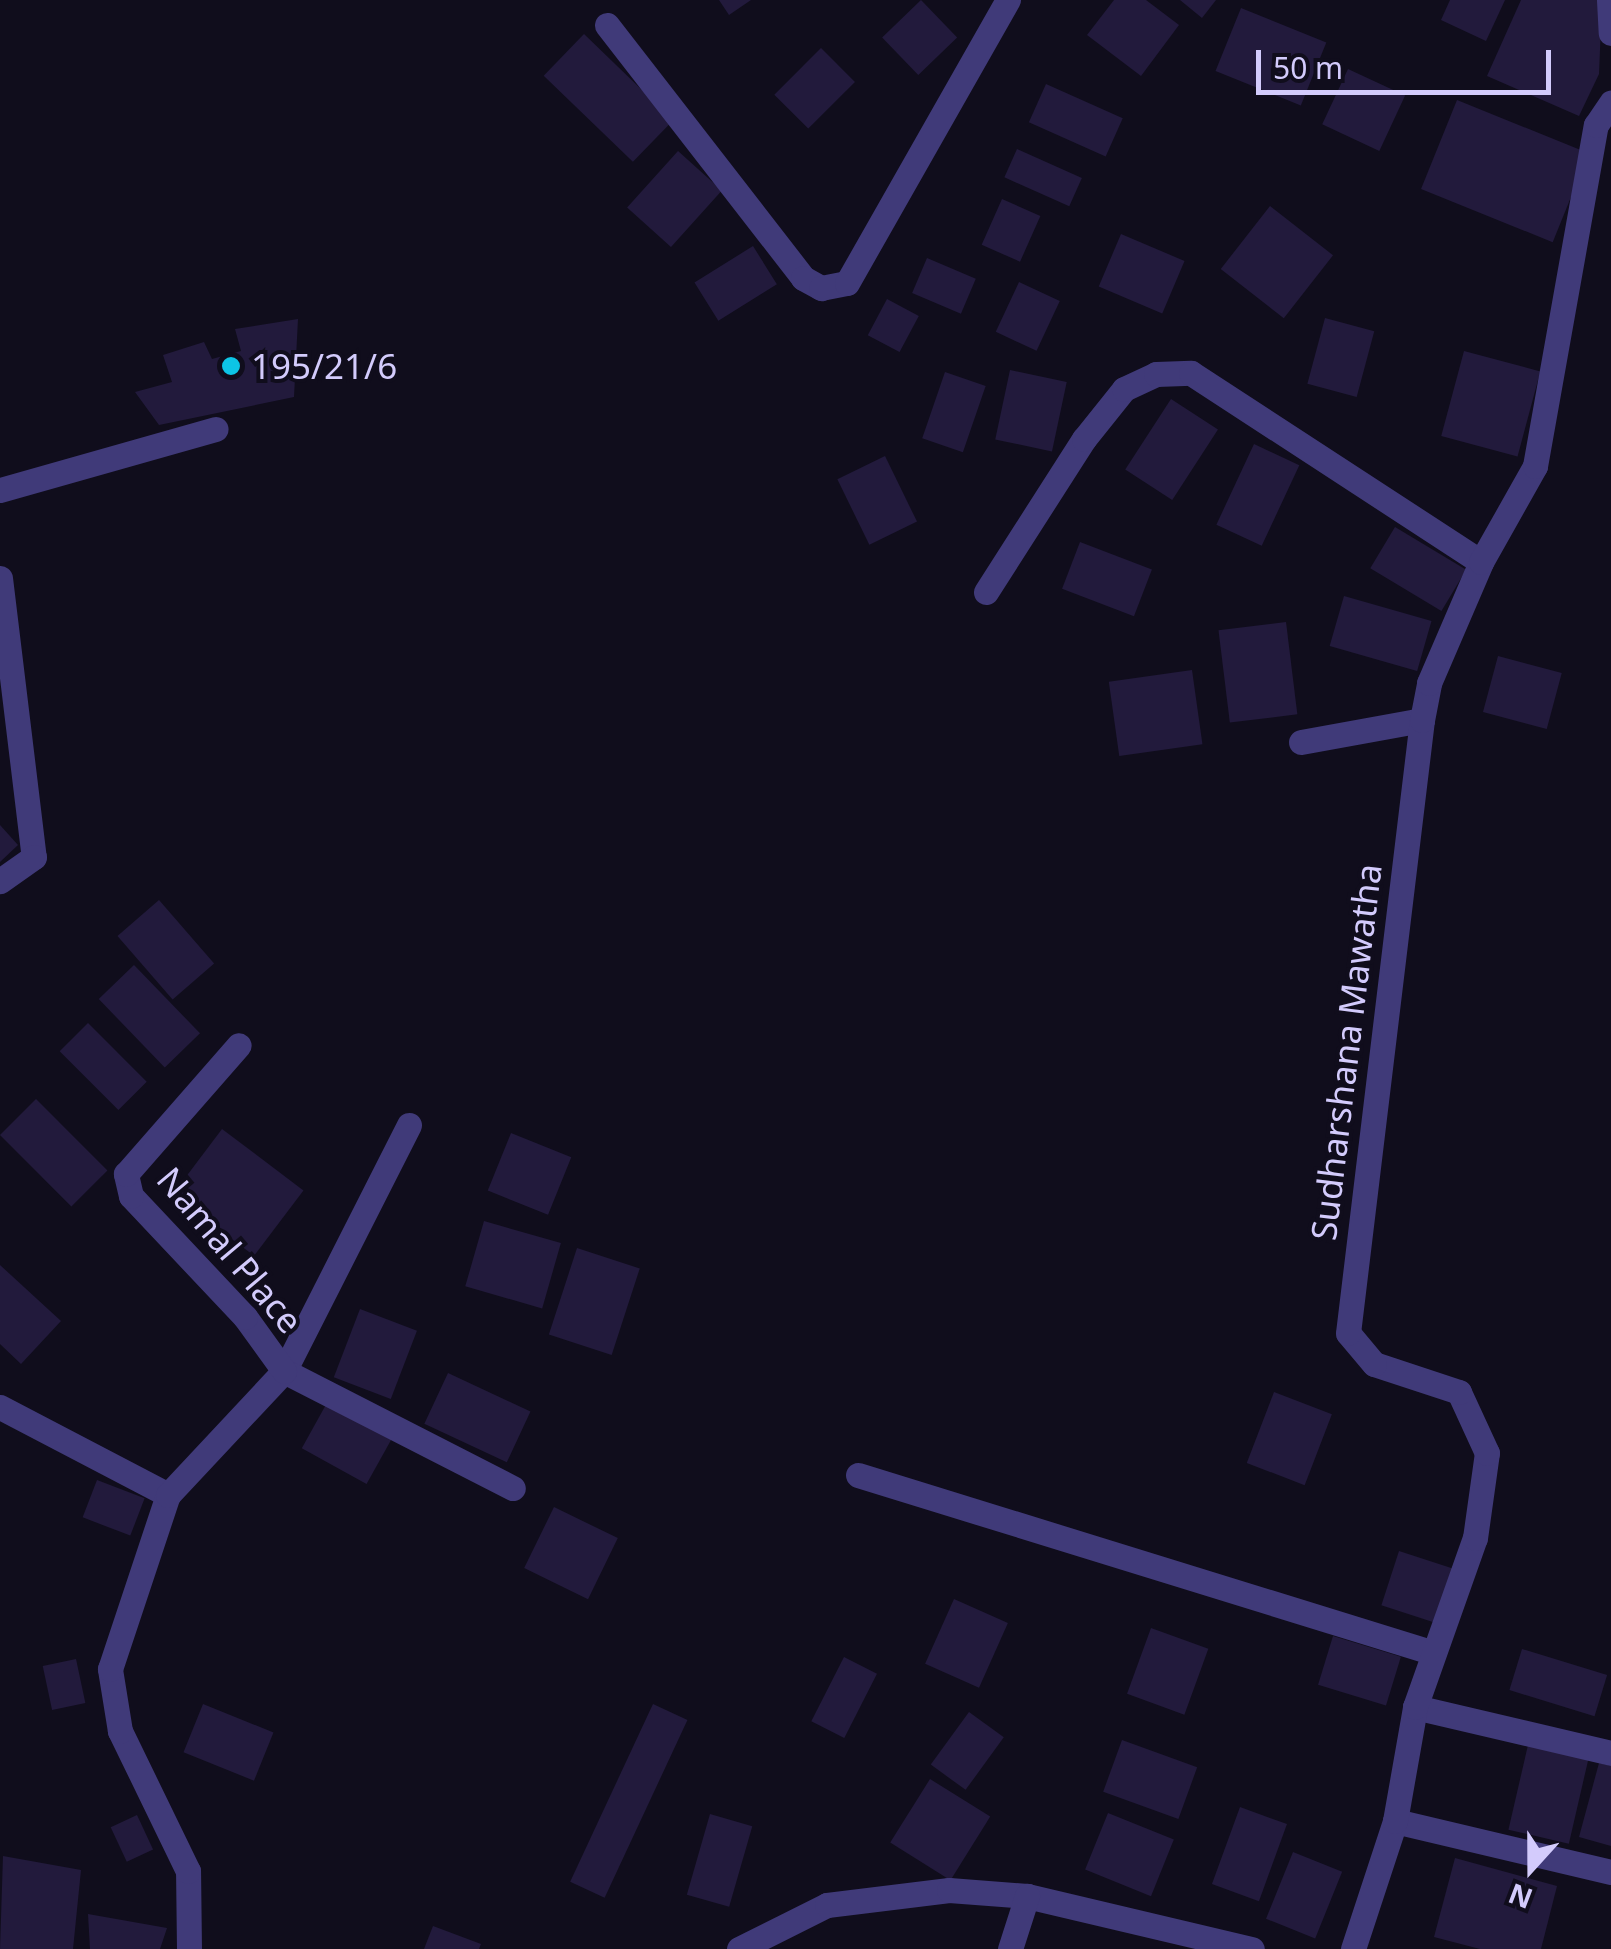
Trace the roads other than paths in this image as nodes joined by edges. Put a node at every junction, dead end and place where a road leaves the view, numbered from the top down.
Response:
1 (1008, 0) edge
2 (1609, 0) edge
3 (606, 25) dead end
4 (1611, 33) edge
5 (1611, 102) edge
6 (216, 430) dead end
7 (0, 490) edge
8 (1481, 562) junction
9 (0, 578) edge
10 (986, 592) dead end
11 (1422, 720) junction
12 (1301, 742) dead end
13 (0, 881) edge
14 (239, 1044) dead end
15 (410, 1125) dead end
16 (284, 1371) junction
17 (0, 1407) edge
18 (858, 1475) dead end
19 (513, 1488) dead end
20 (168, 1495) junction
21 (1431, 1652) junction
22 (1415, 1707) junction
23 (1611, 1753) edge
24 (1395, 1821) junction
25 (1611, 1872) edge
26 (1027, 1896) junction
27 (190, 1949) edge
28 (739, 1949) edge
29 (1010, 1949) edge
30 (1252, 1949) edge
31 (1353, 1949) edge

1 - 3 street
2 - 4 street
5 - 8 street, Sudharshana Mawatha
6 - 7 street
8 - 10 street
8 - 11 street, Sudharshana Mawatha
9 - 13 street
11 - 12 street
11 - 21 street, Sudharshana Mawatha
14 - 16 street, Namal Place
15 - 16 street
16 - 19 street
16 - 20 street, Namal Place
17 - 20 street
18 - 21 street
20 - 27 street, Namal Place
21 - 22 street, Sudharshana Mawatha
22 - 23 street
22 - 24 street, Sudharshana Mawatha
24 - 25 street
24 - 31 street, Sudharshana Mawatha
26 - 28 street
26 - 29 street
26 - 30 street

